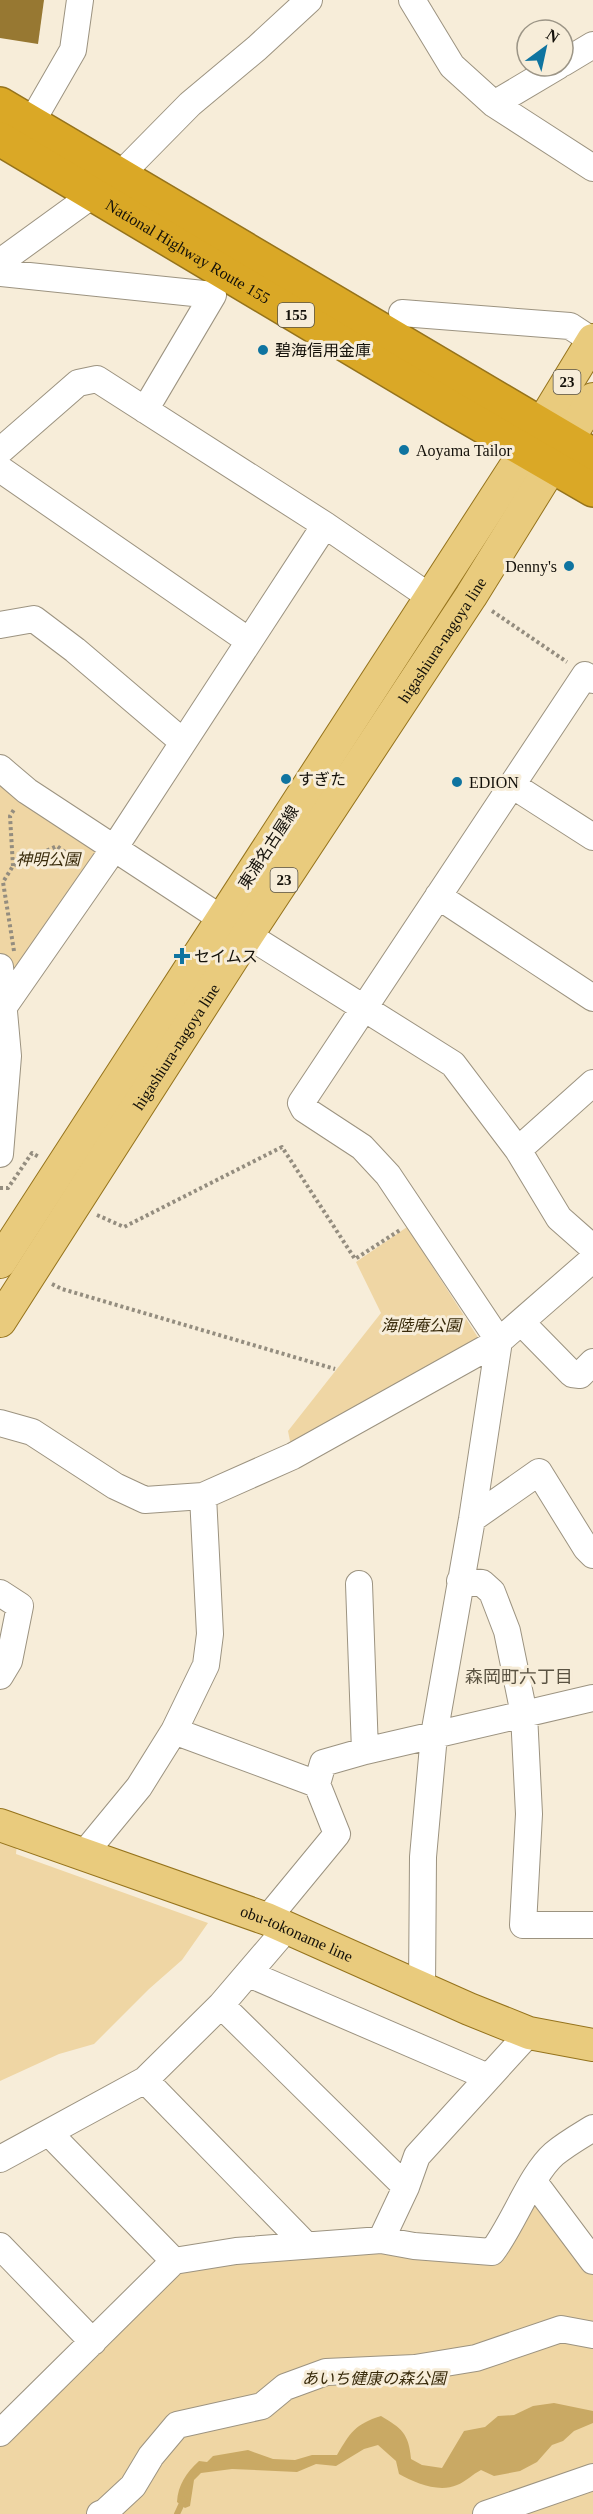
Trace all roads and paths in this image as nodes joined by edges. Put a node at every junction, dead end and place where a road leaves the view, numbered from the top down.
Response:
1 (80, 0) edge
2 (309, 0) edge
3 (412, 0) edge
4 (593, 45) edge
5 (575, 56) edge
6 (538, 78) edge
7 (0, 104) edge
8 (494, 104) junction
9 (31, 123) junction
10 (0, 139) edge
11 (593, 168) edge
12 (107, 185) junction
13 (0, 262) edge
14 (0, 273) edge
15 (402, 313) dead end
16 (593, 340) edge
17 (593, 399) edge
18 (145, 410) junction
19 (556, 447) edge
20 (0, 451) edge
21 (0, 469) edge
22 (593, 490) edge
23 (325, 525) junction
24 (471, 596) junction
25 (430, 597) junction
26 (0, 625) edge
27 (249, 640) junction
28 (589, 677) edge
29 (183, 742) junction
30 (0, 768) edge
31 (512, 785) junction
32 (27, 791) junction
33 (593, 837) edge
34 (115, 847) junction
35 (13, 866) junction
36 (96, 874) junction
37 (438, 896) junction
38 (235, 926) junction
39 (0, 967) edge
40 (22, 981) junction
41 (593, 998) edge
42 (3, 1008) junction
43 (363, 1008) junction
44 (593, 1083) edge
45 (518, 1150) junction
46 (0, 1154) edge
47 (42, 1160) dead end
48 (0, 1188) edge
49 (76, 1202) junction
50 (418, 1218) junction
51 (593, 1248) edge
52 (593, 1258) edge
53 (0, 1262) edge
54 (31, 1272) junction
55 (0, 1321) edge
56 (521, 1322) junction
57 (499, 1341) junction
58 (593, 1362) edge
59 (335, 1370) dead end
60 (0, 1423) edge
61 (203, 1496) junction
62 (472, 1519) junction
63 (593, 1555) edge
64 (460, 1581) junction
65 (359, 1584) dead end
66 (0, 1593) edge
67 (0, 1676) edge
68 (593, 1698) edge
69 (524, 1714) junction
70 (174, 1731) junction
71 (434, 1736) junction
72 (365, 1751) junction
73 (317, 1784) junction
74 (0, 1825) edge
75 (83, 1855) junction
76 (277, 1924) junction
77 (593, 1925) edge
78 (249, 1974) junction
79 (422, 1988) junction
80 (221, 2006) junction
81 (529, 2033) junction
82 (593, 2045) edge
83 (488, 2077) junction
84 (145, 2080) junction
85 (593, 2128) edge
86 (50, 2133) junction
87 (0, 2159) edge
88 (534, 2182) junction
89 (406, 2187) junction
90 (381, 2241) junction
91 (305, 2244) junction
92 (0, 2246) edge
93 (593, 2260) edge
94 (174, 2261) junction
95 (593, 2335) edge
96 (93, 2342) junction
97 (3, 2423) edge
98 (593, 2477) edge
99 (100, 2514) edge
100 (486, 2514) edge

1 - 9 street
2 - 12 street
3 - 8 street
4 - 5 street
6 - 8 street
7 - 9 highway, National Highway Route 155 / 155
8 - 11 street
9 - 12 highway, National Highway Route 155 / 155
10 - 12 highway, National Highway Route 155 / 155
12 - 13 street
12 - 19 highway, National Highway Route 155 / 155
14 - 18 street
15 - 16 street
16 - 19 main road, 東浦名古屋線 / 23
17 - 19 main road, 東浦名古屋線 / 23
18 - 20 street
18 - 23 street
19 - 22 highway, National Highway Route 155 / 155
19 - 24 main road, higashiura-nagoya line / 23
19 - 25 main road, 東浦名古屋線 / 23
21 - 27 street
23 - 25 street
23 - 27 street
24 - 28 path
24 - 38 main road, higashiura-nagoya line / 23
25 - 38 main road, 東浦名古屋線 / 23
26 - 29 street
27 - 29 street
28 - 31 street
29 - 34 street
30 - 32 street
31 - 33 street
31 - 37 street
32 - 34 street
32 - 35 path
34 - 36 street
34 - 38 street
35 - 36 path
35 - 40 path
36 - 40 street
37 - 41 street
37 - 43 street
38 - 43 street
38 - 49 main road, higashiura-nagoya line / 23
38 - 53 main road, 東浦名古屋線 / 23
39 - 42 street
40 - 42 street
42 - 46 street
43 - 45 street
43 - 50 street
44 - 45 street
45 - 51 street
47 - 48 path
49 - 50 path
49 - 54 main road, higashiura-nagoya line / 23
50 - 57 street
52 - 56 street
54 - 55 main road, higashiura-nagoya line / 23
54 - 59 path
56 - 57 street
56 - 58 street
57 - 61 street
57 - 62 street
60 - 61 street
61 - 70 street
62 - 63 street
62 - 64 street
64 - 69 street
64 - 71 street
65 - 72 street
66 - 67 street
68 - 69 street
69 - 71 street
69 - 77 street
70 - 73 street
70 - 75 street
71 - 72 street
71 - 79 street
72 - 73 street
73 - 76 street
74 - 75 main road, obu-tokoname line
75 - 76 main road, obu-tokoname line
76 - 78 street
76 - 79 main road, obu-tokoname line
78 - 80 street
78 - 83 street
79 - 81 main road, obu-tokoname line
80 - 84 street
80 - 89 street
81 - 82 main road, obu-tokoname line
81 - 83 street
83 - 89 street
84 - 86 street
84 - 91 street
85 - 88 street
86 - 87 street
86 - 94 street
88 - 90 street
88 - 93 street
89 - 90 street
90 - 91 street
91 - 94 street
92 - 96 street
94 - 96 street
95 - 99 street
96 - 97 street
98 - 100 street

